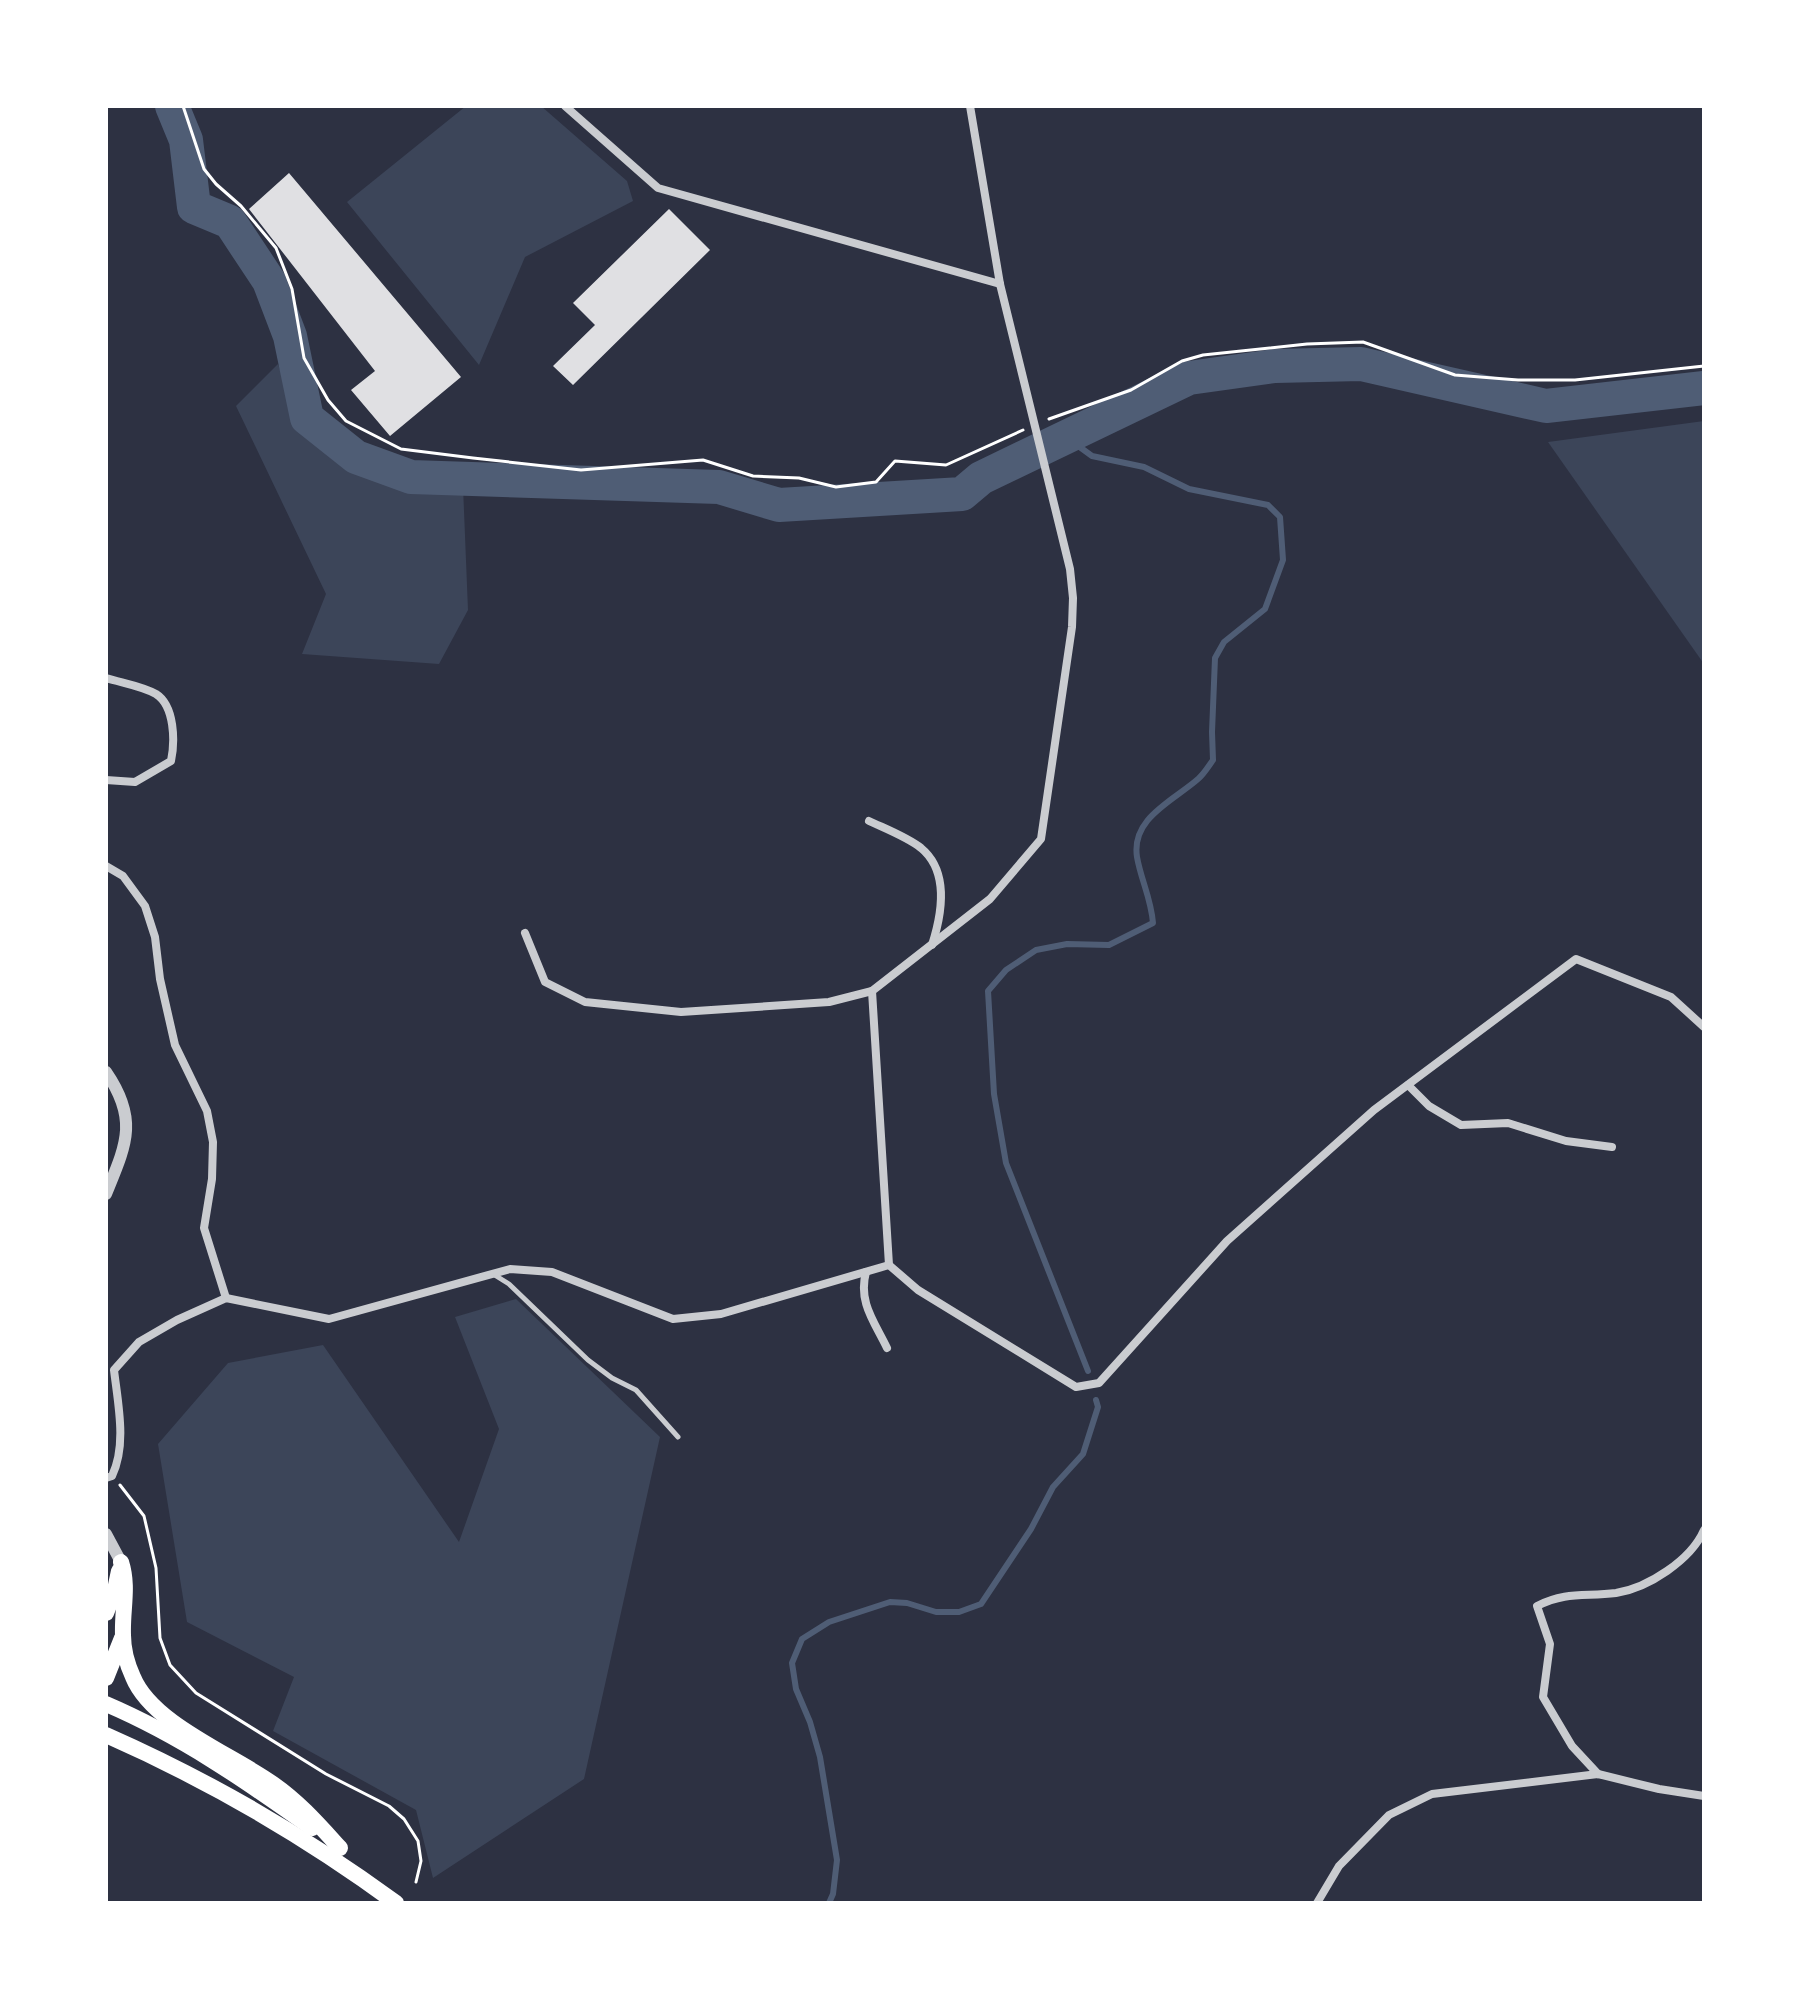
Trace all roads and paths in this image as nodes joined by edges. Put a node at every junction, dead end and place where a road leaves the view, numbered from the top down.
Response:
1 (183, 106) edge
2 (565, 106) edge
3 (970, 106) edge
4 (1000, 284) junction
5 (1704, 366) edge
6 (1035, 427) junction
7 (106, 678) edge
8 (106, 780) edge
9 (869, 821) dead end
10 (106, 866) edge
11 (525, 933) dead end
12 (932, 945) junction
13 (872, 991) junction
14 (1704, 1027) edge
15 (106, 1072) edge
16 (1408, 1085) junction
17 (1612, 1147) dead end
18 (106, 1194) edge
19 (889, 1265) junction
20 (866, 1272) junction
21 (493, 1274) junction
22 (226, 1298) junction
23 (887, 1348) dead end
24 (678, 1437) dead end
25 (109, 1477) edge
26 (1704, 1530) edge
27 (106, 1534) edge
28 (121, 1562) junction
29 (106, 1613) edge
30 (123, 1636) junction
31 (106, 1678) edge
32 (106, 1704) edge
33 (107, 1734) edge
34 (1598, 1774) junction
35 (1704, 1796) edge
36 (340, 1848) junction
37 (416, 1882) dead end
38 (370, 1884) junction
39 (396, 1903) edge
40 (1317, 1903) edge

1 - 6 path
2 - 4 street
3 - 4 street
4 - 6 street
5 - 6 path
6 - 12 street
7 - 8 street
9 - 12 street
10 - 22 street
11 - 13 street
12 - 13 street
13 - 19 street
14 - 16 street
15 - 18 street
16 - 17 street
16 - 19 street
19 - 20 street
20 - 21 street
20 - 23 street
21 - 22 street
21 - 24 lane
22 - 25 street
25 - 37 path
26 - 34 street
27 - 28 street
28 - 29 main road
28 - 30 main road
30 - 31 main road
30 - 36 main road
32 - 36 main road
33 - 38 main road
34 - 35 street
34 - 40 street
36 - 38 main road
38 - 39 main road

